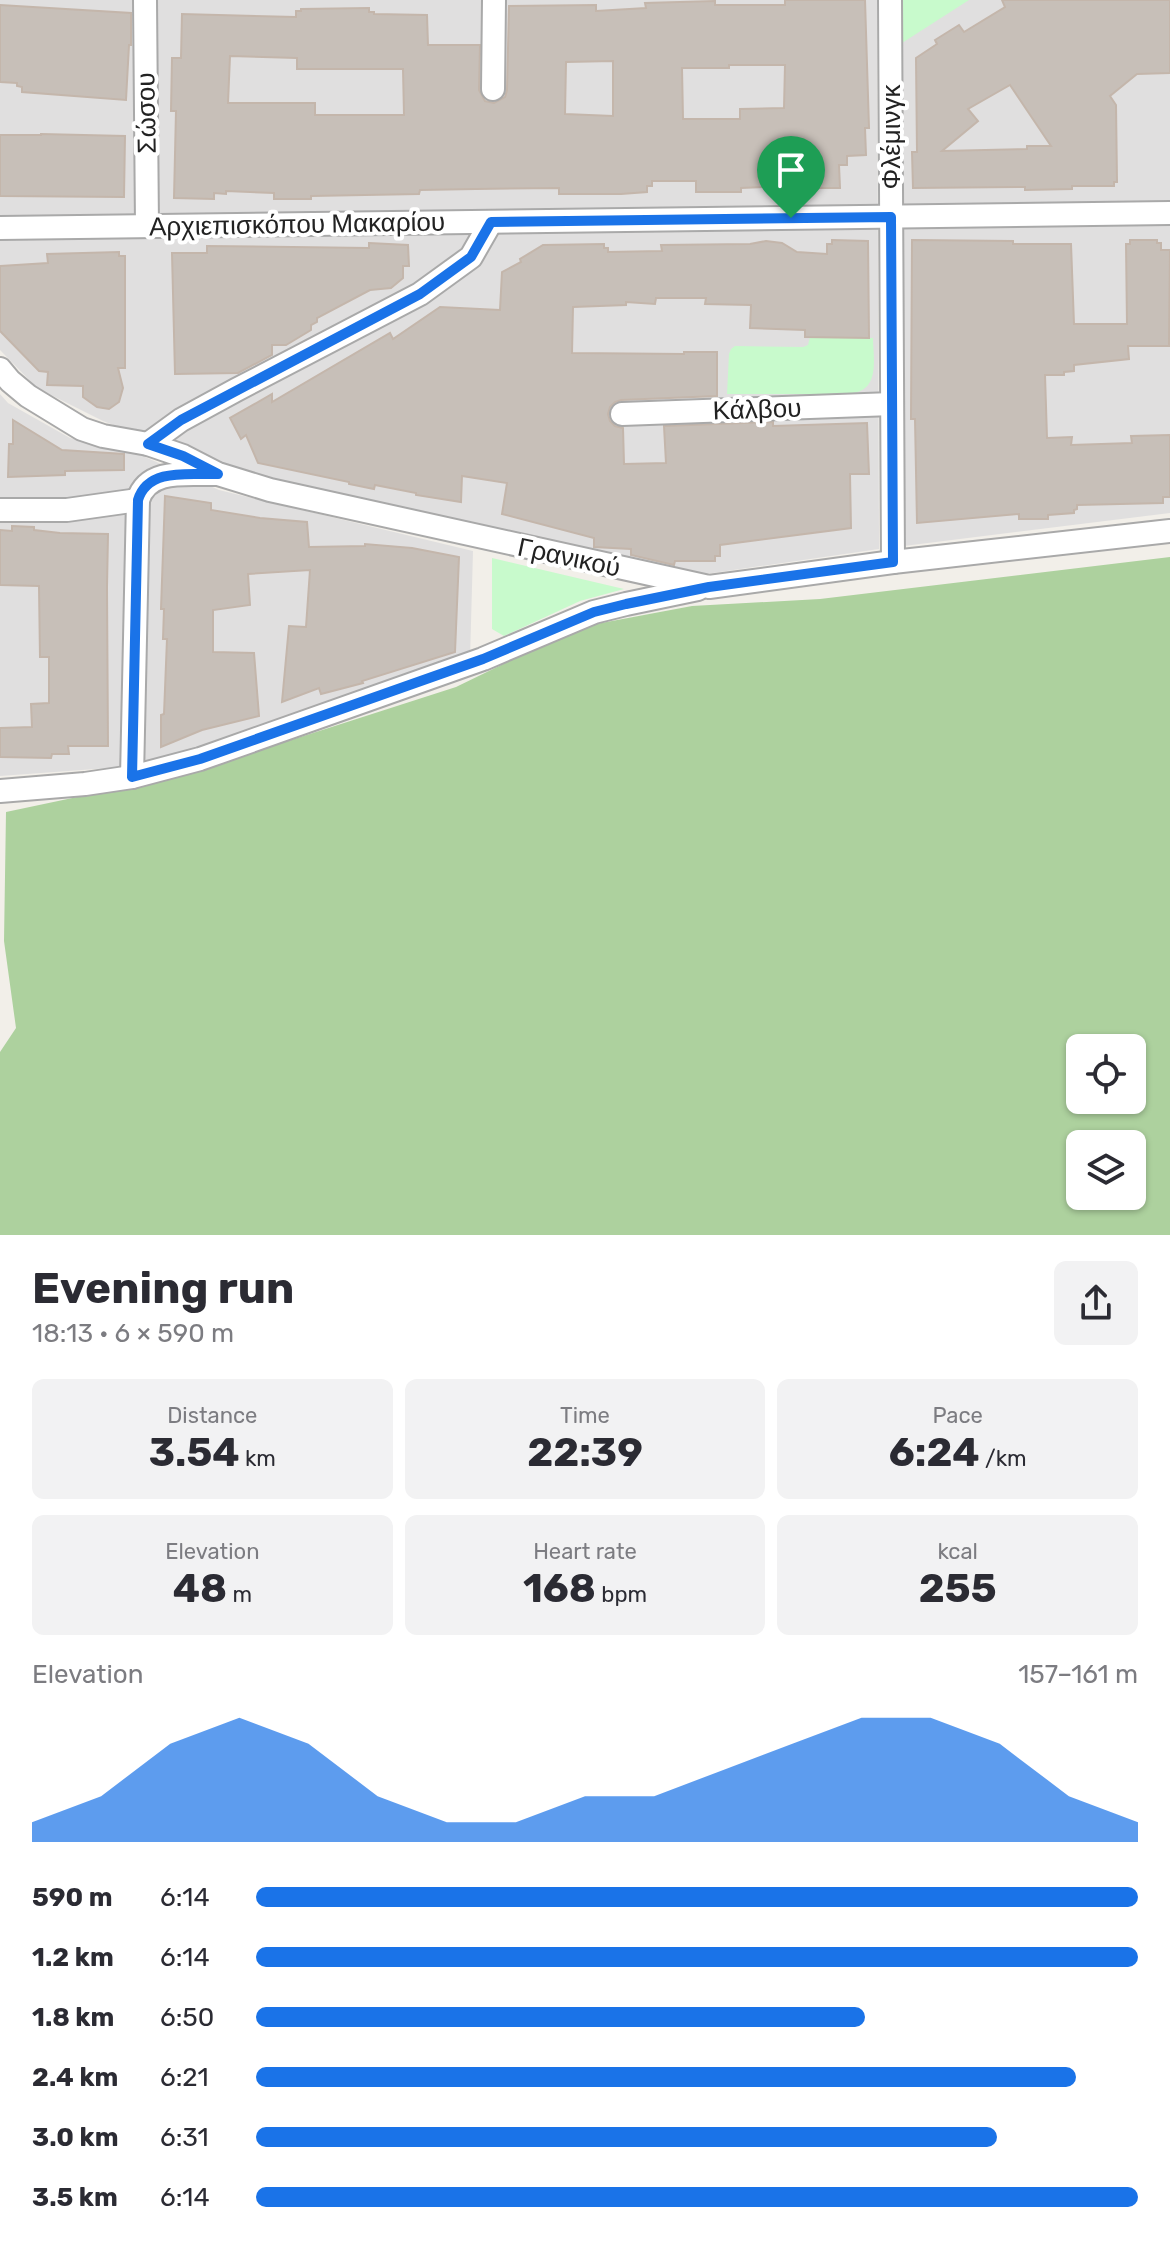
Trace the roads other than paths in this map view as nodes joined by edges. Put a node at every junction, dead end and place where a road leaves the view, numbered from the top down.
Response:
1 (145, 0) edge
2 (494, 0) edge
3 (890, 0) edge
4 (493, 89) dead end
5 (1170, 213) edge
6 (891, 217) junction
7 (491, 222) junction
8 (147, 226) junction
9 (0, 228) edge
10 (0, 369) edge
11 (892, 404) junction
12 (622, 414) dead end
13 (148, 444) junction
14 (218, 474) junction
15 (138, 500) junction
16 (0, 510) edge
17 (1170, 531) edge
18 (893, 562) junction
19 (709, 587) junction
20 (132, 777) junction
21 (0, 791) edge

1 - 8 street, Σώσου
2 - 4 street
3 - 6 street, Φλέμινγκ
5 - 6 street, Αρχιεπισκόπου Μακαρίου
6 - 7 street, Αρχιεπισκόπου Μακαρίου
6 - 11 street, Φλέμινγκ
7 - 8 street, Αρχιεπισκόπου Μακαρίου
7 - 13 street
8 - 9 street, Αρχιεπισκόπου Μακαρίου
10 - 13 street, Γρανικού
11 - 12 street, Κάλβου
11 - 18 street, Φλέμινγκ
13 - 14 street, Γρανικού
14 - 15 street
14 - 19 street, Γρανικού
15 - 16 street
15 - 20 street
17 - 18 street, Γρανικού
18 - 19 street, Γρανικού
19 - 20 street
20 - 21 street

